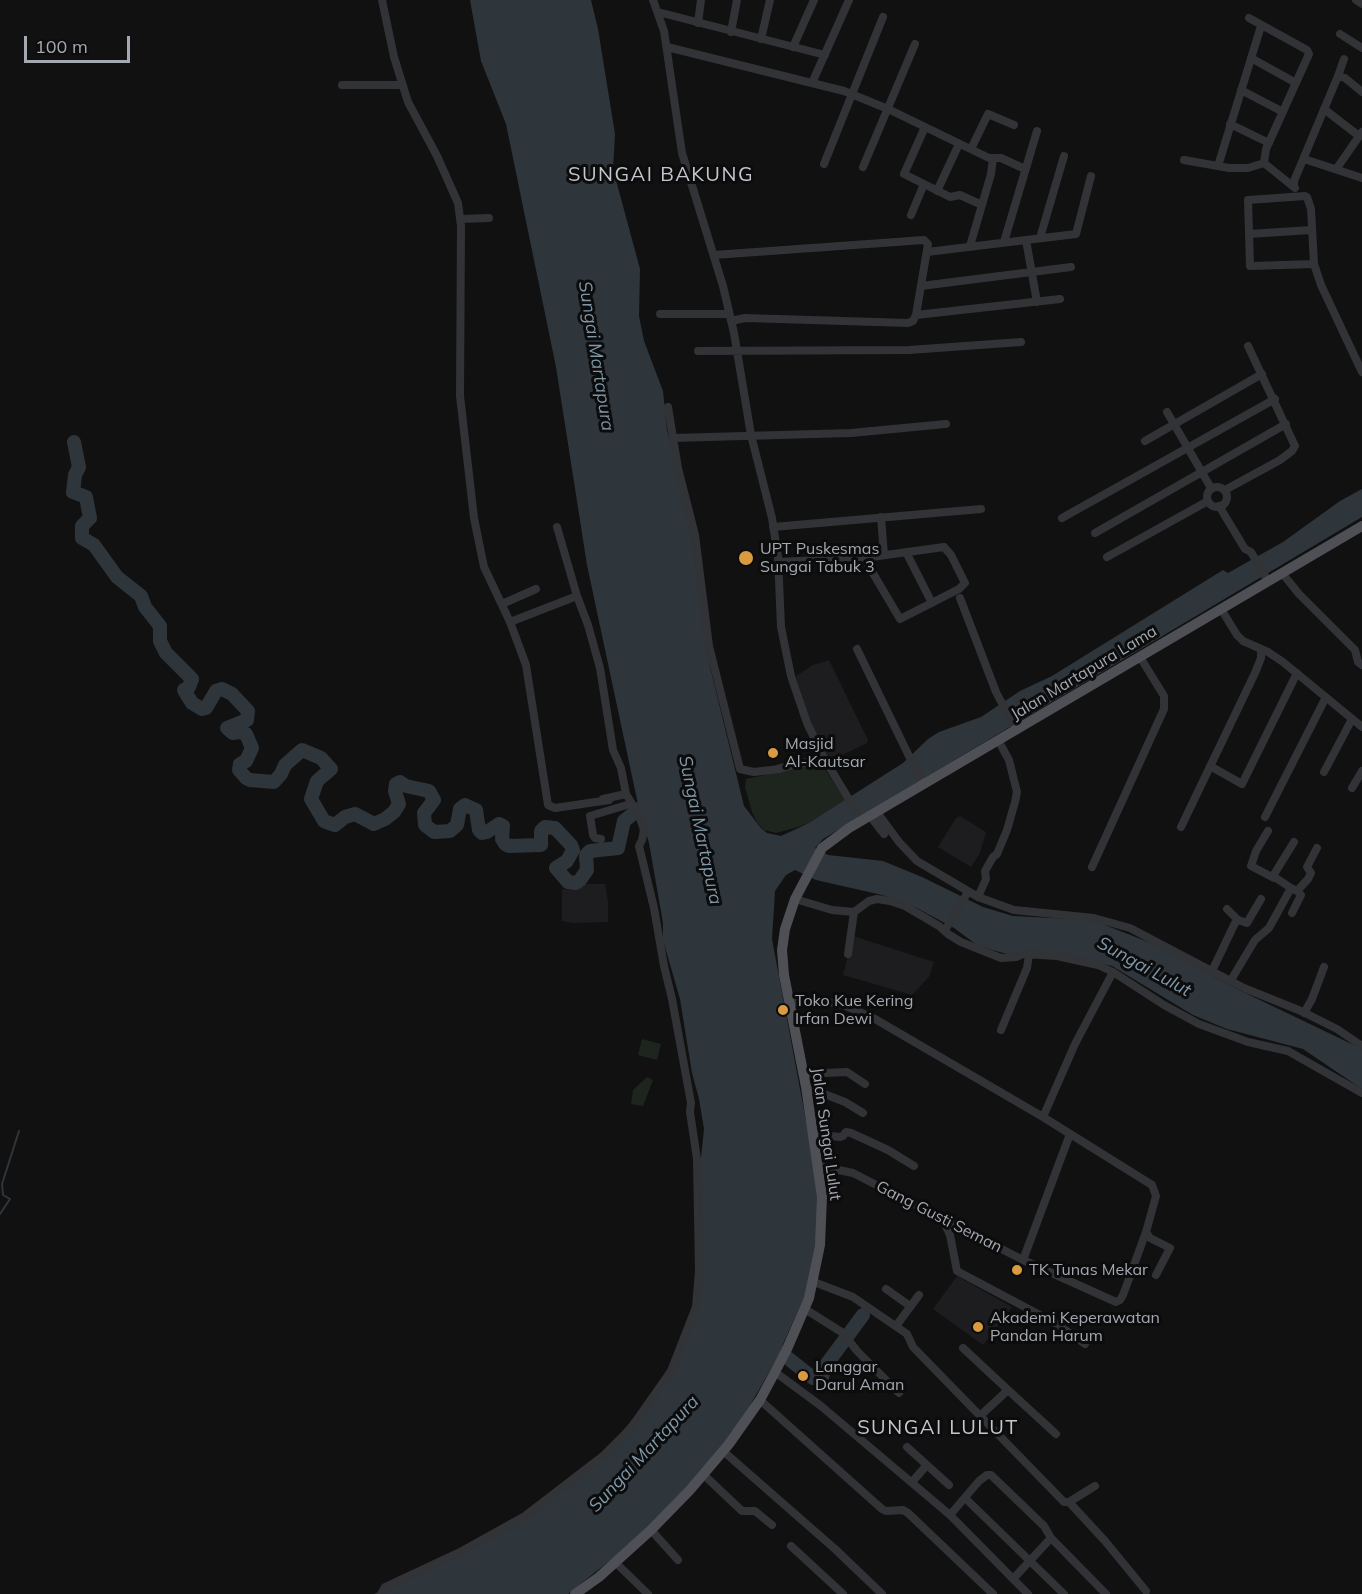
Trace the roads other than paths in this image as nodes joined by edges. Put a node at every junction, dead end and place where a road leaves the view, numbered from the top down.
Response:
1 (382, 0) edge
2 (653, 0) edge
3 (701, 0) edge
4 (737, 0) edge
5 (770, 0) edge
6 (814, 0) edge
7 (849, 0) edge
8 (1356, 0) edge
9 (1362, 4) edge
10 (658, 12) junction
11 (883, 17) dead end
12 (1249, 18) dead end
13 (698, 23) junction
14 (1261, 26) junction
15 (731, 32) junction
16 (1340, 34) dead end
17 (761, 39) junction
18 (915, 44) dead end
19 (667, 47) junction
20 (793, 47) junction
21 (1362, 48) edge
22 (825, 55) junction
23 (1251, 57) junction
24 (1344, 59) dead end
25 (1338, 76) junction
26 (812, 83) junction
27 (1296, 83) junction
28 (342, 85) dead end
29 (402, 85) junction
30 (1241, 90) junction
31 (1362, 92) edge
32 (852, 95) junction
33 (888, 109) junction
34 (1324, 109) junction
35 (1283, 112) junction
36 (1230, 124) junction
37 (1014, 125) dead end
38 (925, 127) junction
39 (1037, 131) dead end
40 (1360, 134) edge
41 (1269, 143) junction
42 (959, 144) junction
43 (971, 149) junction
44 (1064, 156) dead end
45 (993, 158) junction
46 (1184, 159) dead end
47 (1304, 159) junction
48 (1264, 163) junction
49 (824, 164) dead end
50 (1218, 166) junction
51 (863, 167) dead end
52 (1337, 168) junction
53 (1026, 169) junction
54 (1091, 176) dead end
55 (1362, 178) edge
56 (924, 184) junction
57 (1294, 187) junction
58 (937, 190) junction
59 (1305, 196) junction
60 (982, 205) junction
61 (911, 215) dead end
62 (489, 218) dead end
63 (460, 219) junction
64 (1311, 230) junction
65 (1249, 234) junction
66 (1040, 238) junction
67 (1026, 240) junction
68 (1004, 242) junction
69 (970, 246) junction
70 (927, 252) junction
71 (714, 255) junction
72 (1314, 264) junction
73 (1071, 267) dead end
74 (1030, 272) junction
75 (921, 286) junction
76 (1060, 299) dead end
77 (1036, 302) junction
78 (660, 314) dead end
79 (916, 315) junction
80 (730, 317) junction
81 (1020, 342) dead end
82 (1248, 346) dead end
83 (698, 351) dead end
84 (737, 352) junction
85 (1362, 372) edge
86 (1262, 374) junction
87 (1275, 399) junction
88 (668, 407) dead end
89 (1167, 412) dead end
90 (946, 424) dead end
91 (1174, 424) junction
92 (1286, 424) junction
93 (751, 435) junction
94 (673, 438) junction
95 (1145, 441) dead end
96 (1188, 448) junction
97 (1202, 472) junction
98 (1211, 488) junction
99 (1225, 490) junction
100 (1208, 501) junction
101 (1222, 505) junction
102 (981, 509) dead end
103 (881, 517) junction
104 (1062, 518) dead end
105 (1362, 526) edge
106 (557, 527) dead end
107 (773, 527) junction
108 (1095, 533) dead end
109 (906, 552) junction
110 (884, 555) junction
111 (1107, 557) dead end
112 (864, 558) junction
113 (778, 562) junction
114 (1282, 573) junction
115 (1267, 578) junction
116 (536, 589) dead end
117 (578, 596) junction
118 (960, 598) dead end
119 (932, 603) junction
120 (502, 604) junction
121 (1221, 609) junction
122 (510, 622) junction
123 (857, 649) dead end
124 (1261, 649) junction
125 (1140, 657) junction
126 (1362, 665) edge
127 (1297, 673) junction
128 (1326, 697) junction
129 (1352, 719) junction
130 (1362, 727) edge
131 (1015, 729) junction
132 (999, 740) junction
133 (824, 758) junction
134 (1209, 766) junction
135 (780, 769) junction
136 (1362, 771) edge
137 (1324, 772) dead end
138 (753, 774) dead end
139 (924, 782) junction
140 (1352, 788) dead end
141 (626, 794) junction
142 (634, 810) junction
143 (867, 817) junction
144 (1265, 817) dead end
145 (1181, 827) dead end
146 (1268, 831) dead end
147 (884, 834) dead end
148 (601, 839) dead end
149 (1294, 842) dead end
150 (822, 848) joint
151 (1317, 848) dead end
152 (1092, 867) dead end
153 (1274, 878) junction
154 (1294, 890) junction
155 (967, 894) junction
156 (978, 897) junction
157 (795, 899) junction
158 (1261, 899) dead end
159 (1229, 907) dead end
160 (854, 912) junction
161 (1292, 913) dead end
162 (1237, 919) junction
163 (946, 929) junction
164 (848, 954) dead end
165 (1029, 955) junction
166 (1324, 967) dead end
167 (1212, 971) junction
168 (1113, 972) junction
169 (1231, 980) junction
170 (790, 1003) junction
171 (1304, 1013) junction
172 (1001, 1029) dead end
173 (1362, 1046) edge
174 (803, 1074) junction
175 (865, 1084) dead end
176 (806, 1088) junction
177 (1362, 1093) edge
178 (862, 1113) dead end
179 (1043, 1117) junction
180 (813, 1134) junction
181 (1070, 1134) junction
182 (819, 1166) junction
183 (914, 1166) dead end
184 (942, 1220) junction
185 (1146, 1232) junction
186 (1023, 1260) junction
187 (1156, 1275) dead end
188 (814, 1282) junction
189 (886, 1289) dead end
190 (919, 1295) dead end
191 (910, 1306) junction
192 (805, 1309) junction
193 (896, 1326) junction
194 (1084, 1344) dead end
195 (963, 1348) dead end
196 (775, 1372) junction
197 (1008, 1390) junction
198 (899, 1393) dead end
199 (760, 1400) junction
200 (981, 1415) junction
201 (1056, 1434) dead end
202 (907, 1447) dead end
203 (723, 1451) junction
204 (926, 1466) junction
205 (704, 1475) junction
206 (912, 1482) junction
207 (949, 1485) dead end
208 (1095, 1486) dead end
209 (965, 1498) junction
210 (1069, 1503) junction
211 (950, 1515) junction
212 (772, 1525) dead end
213 (651, 1530) junction
214 (1051, 1538) junction
215 (791, 1546) dead end
216 (678, 1560) dead end
217 (1030, 1560) junction
218 (615, 1563) junction
219 (1013, 1579) junction
220 (1146, 1591) dead end
221 (381, 1594) edge
222 (575, 1594) edge
223 (648, 1594) edge
224 (843, 1594) edge
225 (882, 1594) edge
226 (993, 1594) edge
227 (1028, 1594) edge
228 (1064, 1594) edge
229 (1106, 1594) edge

1 - 29 street
2 - 10 street
3 - 13 street
4 - 15 street
5 - 17 street
6 - 20 street
7 - 22 street
8 - 9 street
10 - 13 street
10 - 19 street
11 - 32 street
12 - 14 street
13 - 15 street
14 - 23 street
14 - 27 street
15 - 17 street
16 - 21 street
17 - 20 street
18 - 33 street
19 - 26 street
19 - 71 street
20 - 22 street
22 - 26 street
23 - 27 street
23 - 30 street
24 - 25 street
25 - 31 street
25 - 34 street
26 - 32 street
27 - 35 street
28 - 29 street
29 - 63 street
30 - 35 street
30 - 36 street
32 - 33 street
32 - 49 street
33 - 38 street
33 - 51 street
34 - 40 street
34 - 47 street
35 - 41 street
36 - 41 street
36 - 50 street
37 - 43 street
38 - 42 street
38 - 56 street
39 - 53 street
40 - 52 street
41 - 48 street
42 - 43 street
42 - 58 street
43 - 45 street
44 - 66 street
45 - 53 street
45 - 60 street
46 - 50 street
47 - 52 street
47 - 57 street
48 - 50 street
48 - 57 street
52 - 55 street
53 - 68 street
54 - 66 street
56 - 58 street
56 - 61 street
57 - 59 street
58 - 60 street
59 - 64 street
59 - 65 street
60 - 69 street
62 - 63 street
63 - 120 street
64 - 65 street
64 - 72 street
65 - 72 street
66 - 67 street
67 - 68 street
67 - 74 street
68 - 69 street
69 - 70 street
70 - 71 street
70 - 75 street
71 - 80 street
72 - 85 street
73 - 74 street
74 - 75 street
74 - 77 street
75 - 79 street
76 - 77 street
77 - 79 street
78 - 80 street
79 - 80 street
80 - 84 street
81 - 84 street
82 - 86 street
83 - 84 street
84 - 93 street
86 - 87 street
86 - 91 street
87 - 92 street
87 - 96 street
88 - 94 street
89 - 91 street
90 - 93 street
91 - 95 street
91 - 96 street
92 - 97 street
92 - 99 street
93 - 94 street
93 - 107 street
94 - 135 street
96 - 97 street
96 - 104 street
97 - 98 street
97 - 108 street
98 - 99 street
98 - 100 street
99 - 101 street
100 - 101 street
100 - 111 street
101 - 115 street
102 - 103 street
103 - 107 street
103 - 110 street
105 - 114 main road, Jalan Martapura Lama
106 - 117 street
107 - 113 street
109 - 110 street
109 - 119 street
109 - 119 street
110 - 112 street
112 - 113 street
112 - 119 street
113 - 133 street
114 - 115 main road, Jalan Martapura Lama
114 - 126 street
115 - 121 main road, Jalan Martapura Lama
116 - 120 street
117 - 122 street
117 - 141 street
118 - 131 street
120 - 122 street
121 - 124 street
121 - 125 main road, Jalan Martapura Lama
122 - 141 street
123 - 139 street
124 - 127 street
124 - 134 street
125 - 131 main road, Jalan Martapura Lama
125 - 152 street
127 - 128 street
127 - 134 street
128 - 129 street
128 - 144 street
129 - 130 street
129 - 137 street
131 - 132 main road, Jalan Martapura Lama
132 - 139 main road, Jalan Martapura Lama
132 - 156 street
133 - 135 street
133 - 143 street
134 - 145 street
135 - 138 street
136 - 140 street
139 - 143 main road, Jalan Martapura Lama
141 - 142 street
142 - 148 street
142 - 221 street
143 - 147 street
143 - 150 main road, Jalan Martapura Lama
143 - 155 street
146 - 153 street
149 - 153 street
150 - 157 main road, Jalan Sungai Lulut
151 - 154 street
153 - 154 street
154 - 161 street
154 - 169 street
155 - 156 street
155 - 163 street
156 - 167 street
157 - 160 street
157 - 170 main road, Jalan Sungai Lulut
158 - 162 street
159 - 162 street
160 - 163 street
160 - 164 street
162 - 167 street
163 - 165 street
165 - 168 street
165 - 172 street
166 - 171 street
167 - 169 street
168 - 177 street
168 - 179 street
169 - 171 street
170 - 174 main road, Jalan Sungai Lulut
170 - 179 street
171 - 173 street
174 - 175 street
174 - 176 main road, Jalan Sungai Lulut
176 - 178 street
176 - 180 main road, Jalan Sungai Lulut
179 - 181 street
180 - 182 main road, Jalan Sungai Lulut
180 - 183 street
181 - 185 street
181 - 186 street
182 - 184 street, Gang Gusti Seman
182 - 188 main road, Jalan Sungai Lulut
184 - 186 street, Gang Gusti Seman
184 - 194 street
185 - 186 street, Gang Gusti Seman
185 - 187 street
188 - 192 main road, Jalan Sungai Lulut
188 - 193 street
189 - 191 street
190 - 191 street
191 - 193 street
192 - 196 main road, Jalan Sungai Lulut
192 - 198 street
193 - 200 street
195 - 197 street
196 - 199 main road, Jalan Sungai Lulut
196 - 206 street
197 - 200 street
197 - 201 street
199 - 203 main road, Jalan Sungai Lulut
199 - 226 street
200 - 210 street
202 - 204 street
203 - 205 main road, Jalan Sungai Lulut
203 - 225 street
204 - 206 street
204 - 207 street
205 - 212 street
205 - 213 main road, Jalan Sungai Lulut
206 - 211 street
208 - 210 street
209 - 211 street
209 - 214 street
209 - 217 street
210 - 220 street
211 - 219 street
213 - 216 street
213 - 218 main road, Jalan Sungai Lulut
214 - 217 street
214 - 229 street
215 - 224 street
217 - 219 street
217 - 228 street
218 - 222 main road, Jalan Sungai Lulut
218 - 223 street
219 - 227 street

